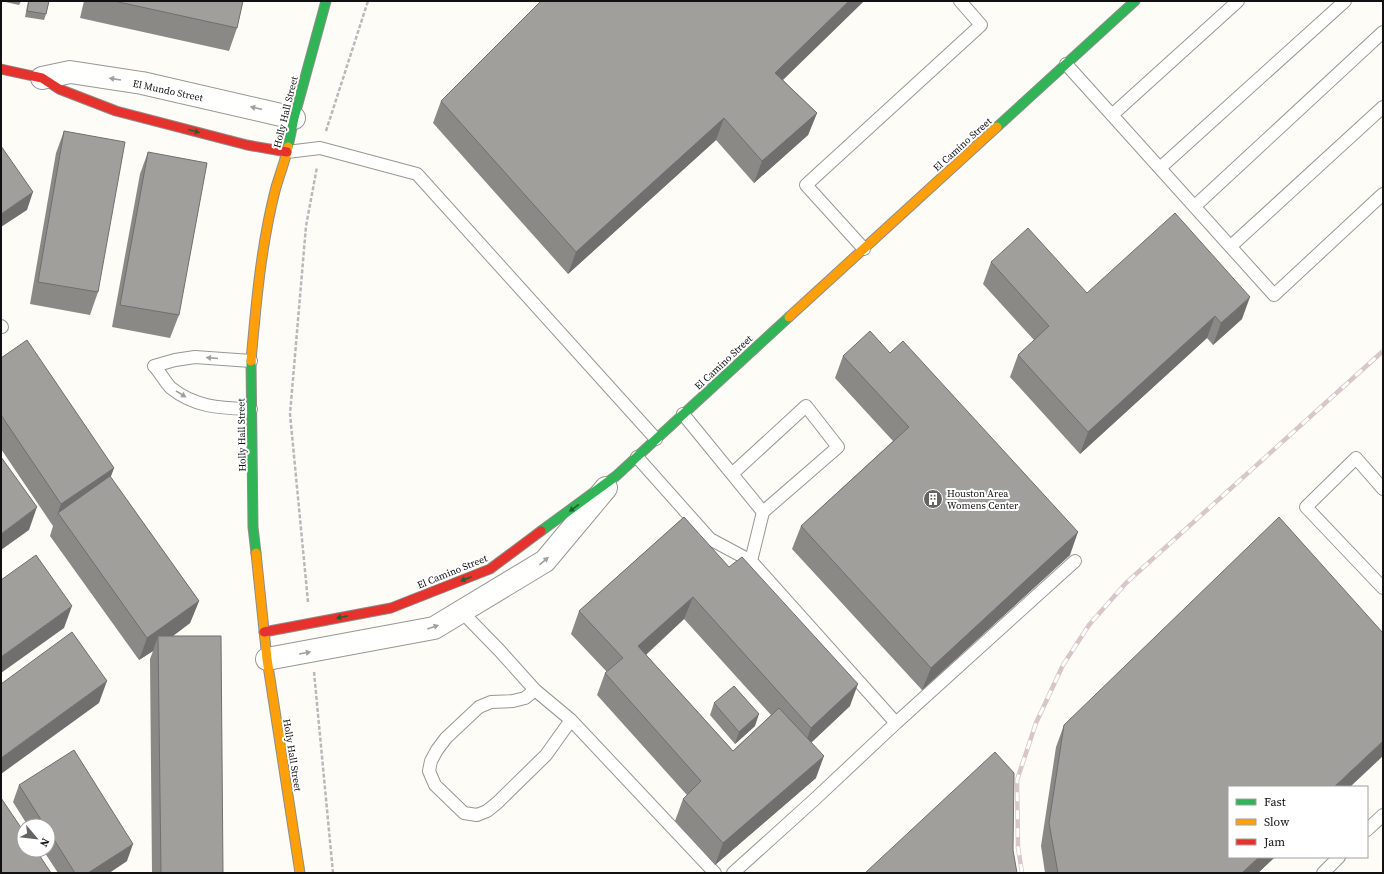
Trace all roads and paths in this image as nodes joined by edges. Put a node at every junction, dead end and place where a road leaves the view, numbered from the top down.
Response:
1 (326, 1) edge
2 (368, 1) edge
3 (960, 1) edge
4 (1135, 1) edge
5 (1238, 1) edge
6 (1344, 1) edge
7 (1383, 32) edge
8 (1066, 64) junction
9 (1, 69) edge
10 (42, 78) junction
11 (1383, 107) edge
12 (1112, 115) junction
13 (294, 118) junction
14 (320, 148) junction
15 (287, 152) junction
16 (1160, 168) junction
17 (1383, 194) edge
18 (1195, 206) junction
19 (1231, 246) junction
20 (864, 248) junction
21 (251, 361) junction
22 (251, 409) junction
23 (683, 414) junction
24 (656, 439) junction
25 (637, 457) junction
26 (732, 474) junction
27 (616, 476) junction
28 (1383, 489) edge
29 (763, 512) junction
30 (751, 561) junction
31 (1075, 561) dead end
32 (1383, 588) edge
33 (462, 612) junction
34 (310, 623) junction
35 (264, 632) junction
36 (313, 651) junction
37 (267, 659) junction
38 (535, 690) junction
39 (571, 720) junction
40 (896, 723) junction
41 (1383, 815) edge
42 (1368, 829) edge
43 (1338, 858) edge
44 (300, 873) edge
45 (333, 873) edge
46 (715, 873) edge
47 (733, 873) edge
48 (1323, 873) edge

1 - 13 street, Holly Hall Street
2 - 14 path
3 - 20 lane
4 - 8 street, El Camino Street
5 - 12 lane
6 - 16 lane
7 - 18 lane
8 - 12 lane
8 - 20 street, El Camino Street
9 - 10 street, El Mundo Street
13 -> 10 street, El Mundo Street
10 -> 15 street, El Mundo Street
11 - 19 lane
12 - 16 lane
13 - 15 street, Holly Hall Street
14 - 15 lane
14 - 24 lane
14 - 34 path
15 - 21 street, Holly Hall Street
16 - 18 lane
17 - 19 lane
18 - 19 lane
20 - 23 street, El Camino Street
21 - 22 street, Holly Hall Street
21 -> 22 lane
22 - 35 street, Holly Hall Street
23 - 24 street, El Camino Street
23 - 26 lane
24 - 25 street, El Camino Street
25 - 27 street, El Camino Street
25 - 30 lane
26 - 29 lane
26 - 29 lane
33 -> 27 street
27 -> 34 street, El Camino Street
28 - 32 lane
29 - 30 lane
30 - 40 lane
31 - 40 lane
36 -> 33 street
33 - 38 lane
34 - 35 street, El Camino Street
35 - 37 street, Holly Hall Street
37 -> 36 street
36 - 45 path
37 - 44 street, Holly Hall Street
38 - 39 lane
38 - 39 lane
39 - 46 lane
40 - 47 lane
41 - 42 lane
43 - 48 lane

